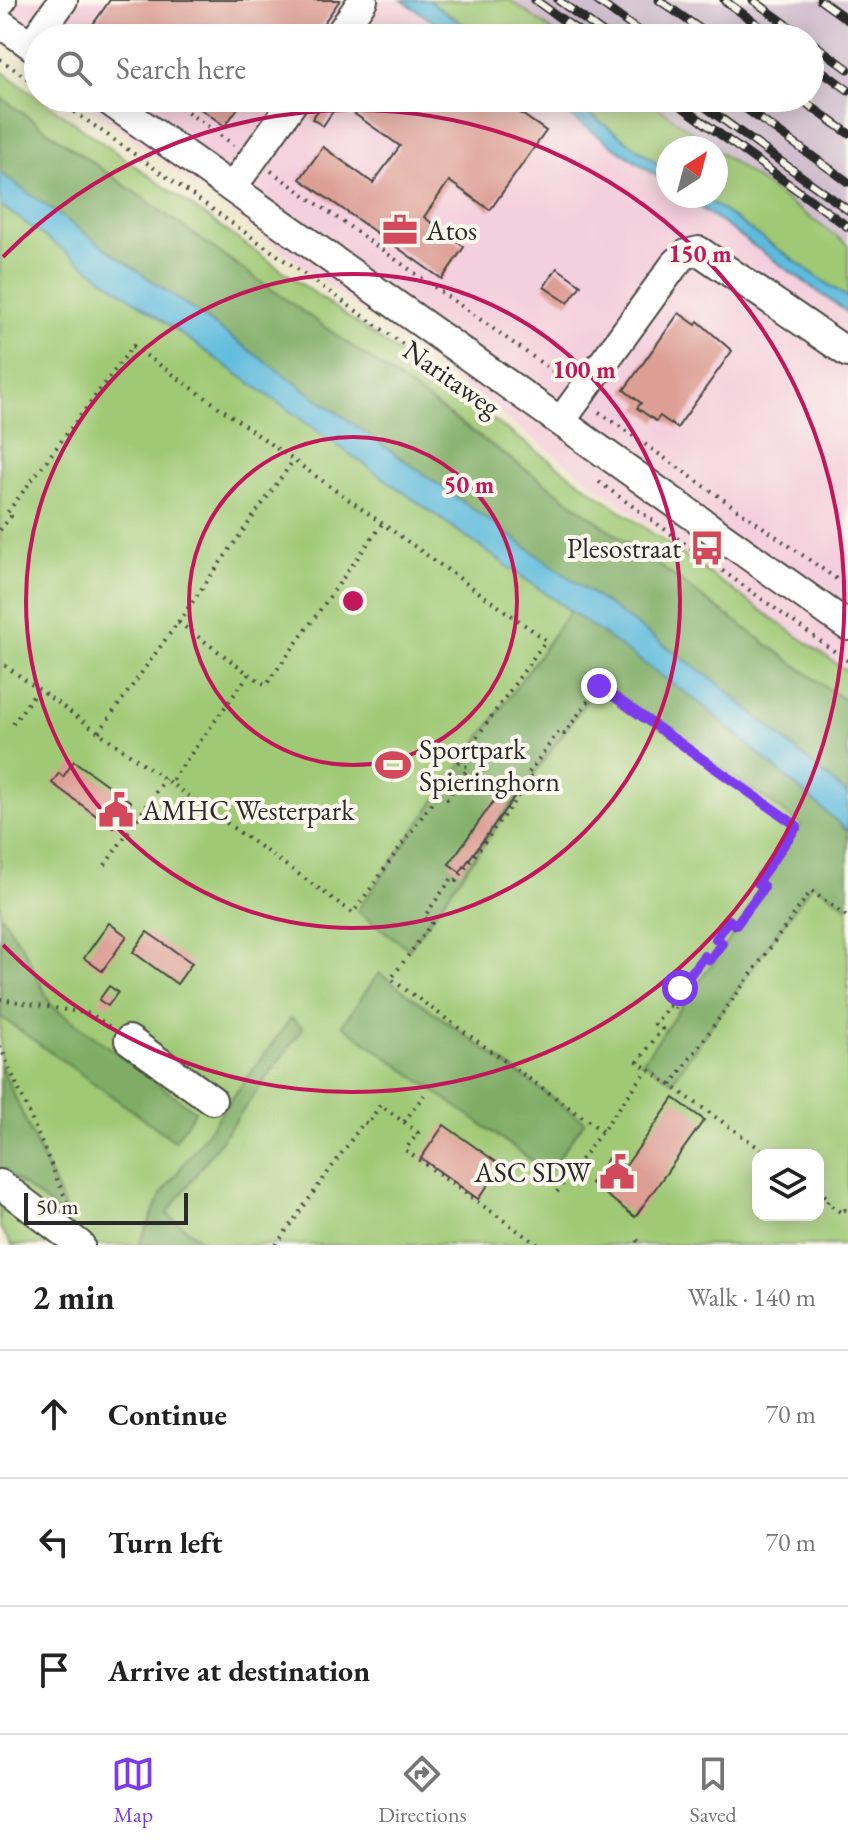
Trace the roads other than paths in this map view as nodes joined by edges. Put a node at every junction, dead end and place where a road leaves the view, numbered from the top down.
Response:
1 (63, 0) edge
2 (363, 0) edge
3 (0, 23) edge
4 (48, 24) edge
5 (347, 24) edge
6 (24, 41) edge
7 (125, 112) edge
8 (286, 112) edge
9 (232, 188) junction
10 (848, 353) edge
11 (561, 421) junction
12 (848, 626) edge
13 (129, 1040) road end
14 (212, 1100) dead end
15 (0, 1184) edge
16 (80, 1245) edge

1 - 4 street
2 - 5 street
3 - 6 street
7 - 9 street, Naritaweg
8 - 9 street
9 - 11 street, Naritaweg
10 - 11 street
11 - 12 street, Naritaweg
13 - 14 street
15 - 16 street

